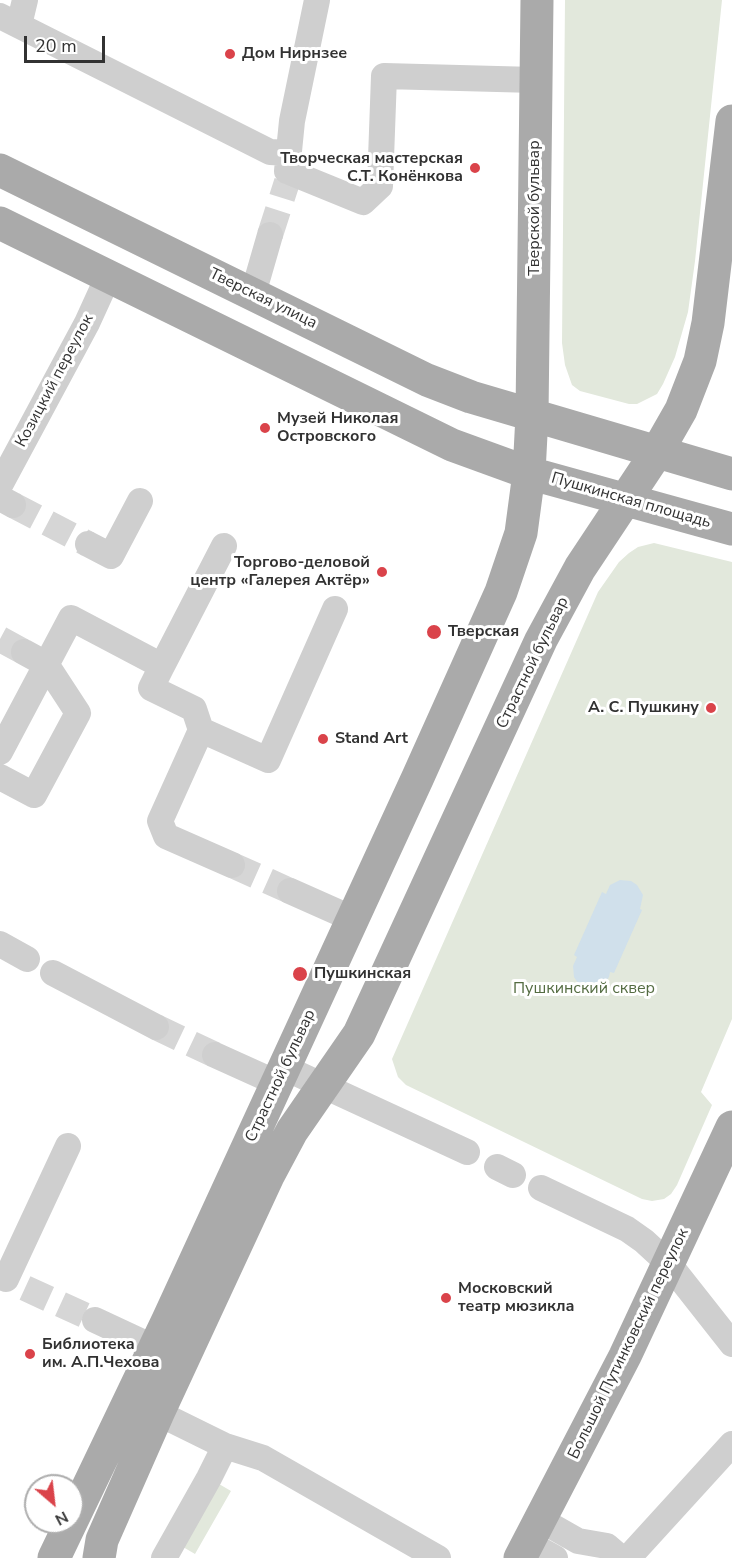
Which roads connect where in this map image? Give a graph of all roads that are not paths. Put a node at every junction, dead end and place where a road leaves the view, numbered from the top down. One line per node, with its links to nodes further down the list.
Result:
1 (25, 0): 4 (street)
2 (317, 0): 7 (street)
3 (537, 0): 5 (main road, Тверской бульвар)
4 (9, 20): 7 (street)
5 (536, 80): 7 (street); 13 (main road, Тверской бульвар)
6 (732, 121): 14 (main road)
7 (287, 169)
8 (0, 170): 12 (main road, Тверская улица)
9 (0, 223): 11 (main road)
10 (270, 235): 12 (street)
11 (108, 277): 15 (main road); 17 (street, Козицкий переулок)
12 (253, 294): 13 (main road, Тверская улица)
13 (532, 415): 14 (main road); 15 (main road, Страстной бульвар)
14 (657, 452): 16 (main road); 18 (main road)
15 (529, 473): 18 (main road, Пушкинская площадь); 31 (main road, Страстной бульвар)
16 (732, 474)
17 (4, 496)
18 (625, 500): 20 (main road, Пушкинская площадь); 38 (main road, Страстной бульвар)
19 (140, 501): 21 (street)
20 (732, 529)
21 (88, 544)
22 (225, 546): 25 (street)
23 (335, 609): 26 (street)
24 (35, 658): 25 (street); 27 (street); 28 (street)
25 (162, 666): 26 (street)
26 (201, 730): 29 (street)
27 (0, 752)
28 (0, 777)
29 (232, 865)
30 (290, 891): 31 (street)
31 (353, 919): 37 (main road, Страстной бульвар)
32 (0, 944): 33 (street)
33 (27, 958)
34 (53, 973): 35 (street)
35 (156, 1027)
36 (215, 1055): 37 (street)
37 (281, 1076): 38 (street); 47 (main road, Страстной бульвар)
38 (324, 1086): 41 (street); 48 (main road, Страстной бульвар)
39 (732, 1127): 43 (main road, Большой Путинковский переулок)
40 (68, 1146): 44 (street)
41 (467, 1152)
42 (542, 1188): 43 (street)
43 (669, 1264): 46 (street); 51 (main road, Большой Путинковский переулок)
44 (10, 1279)
45 (94, 1320): 47 (street)
46 (732, 1344)
47 (155, 1348): 53 (main road, Страстной бульвар)
48 (158, 1413): 50 (street); 52 (main road, Страстной бульвар)
49 (732, 1444): 57 (street)
50 (225, 1446): 54 (street); 55 (street)
51 (536, 1545): 56 (street)
52 (97, 1552)
53 (54, 1558)
54 (164, 1558)
55 (438, 1558)
56 (621, 1558)
57 (628, 1558)

